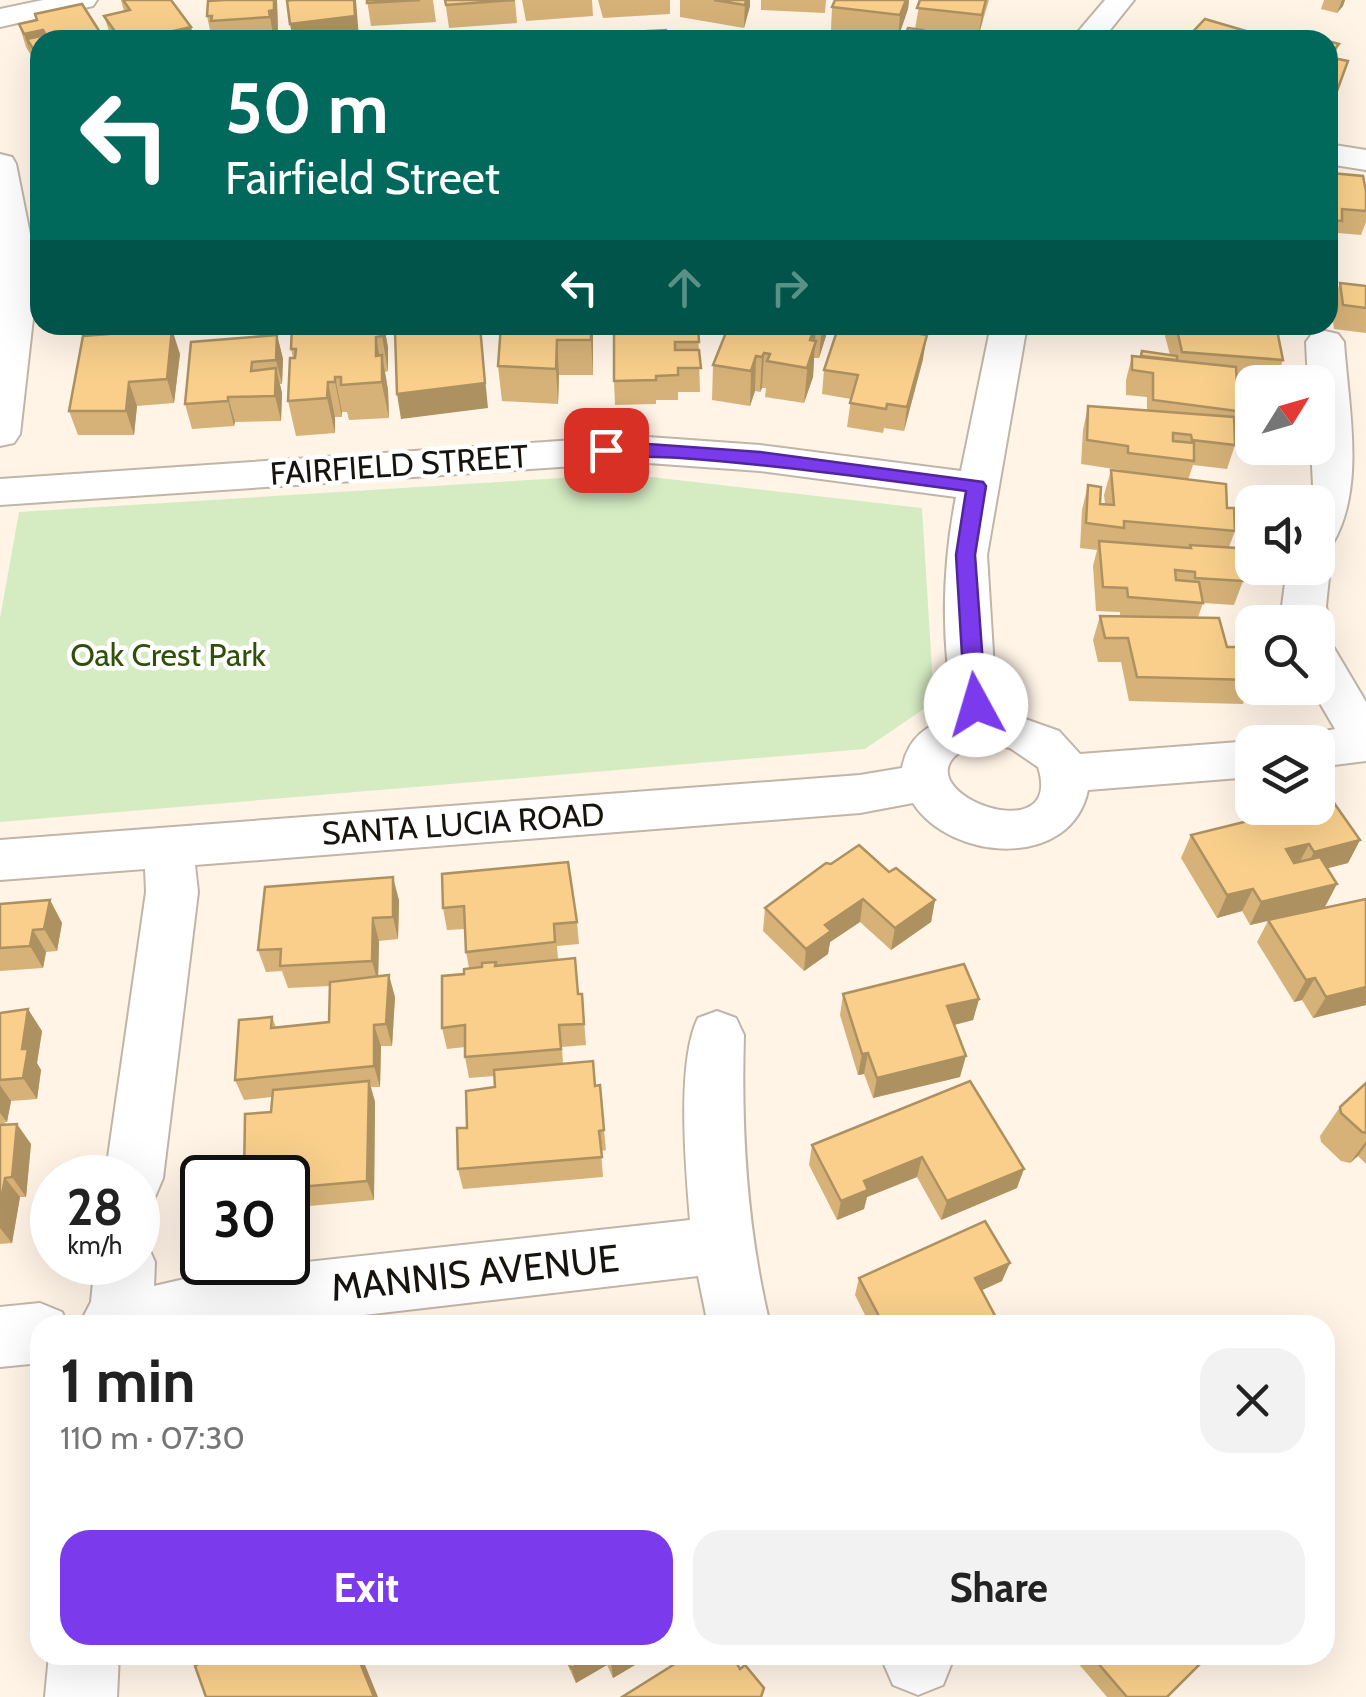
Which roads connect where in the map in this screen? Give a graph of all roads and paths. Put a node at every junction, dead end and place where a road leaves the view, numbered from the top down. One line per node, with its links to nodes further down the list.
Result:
1 (83, 0): 3 (street)
2 (1120, 0): 4 (street)
3 (0, 18)
4 (1094, 30)
5 (1338, 156): 6 (street)
6 (1366, 160)
7 (0, 164): 8 (street)
8 (26, 205): 11 (street)
9 (1007, 335): 13 (street)
10 (1325, 342): 12 (street)
11 (0, 434)
12 (1333, 485)
13 (976, 486): 14 (street, FAIRFIELD STREET); 16 (street)
14 (0, 492)
15 (1335, 689): 17 (street)
16 (980, 725): 20 (street); 21 (street)
17 (1366, 743): 18 (street)
18 (1335, 748)
19 (1235, 759): 20 (street)
20 (1064, 774): 21 (street)
21 (924, 782): 22 (street, SANTA LUCIA ROAD)
22 (168, 847): 23 (street, SANTA LUCIA ROAD); 25 (street)
23 (0, 860)
24 (717, 1035): 26 (street)
25 (137, 1155)
26 (723, 1244): 29 (street, MANNIS AVENUE); 30 (street)
27 (123, 1285): 28 (street)
28 (121, 1315)
29 (159, 1315)
30 (737, 1315)
31 (30, 1334): 32 (street)
32 (0, 1338)
33 (83, 1665): 34 (street)
34 (80, 1697)

